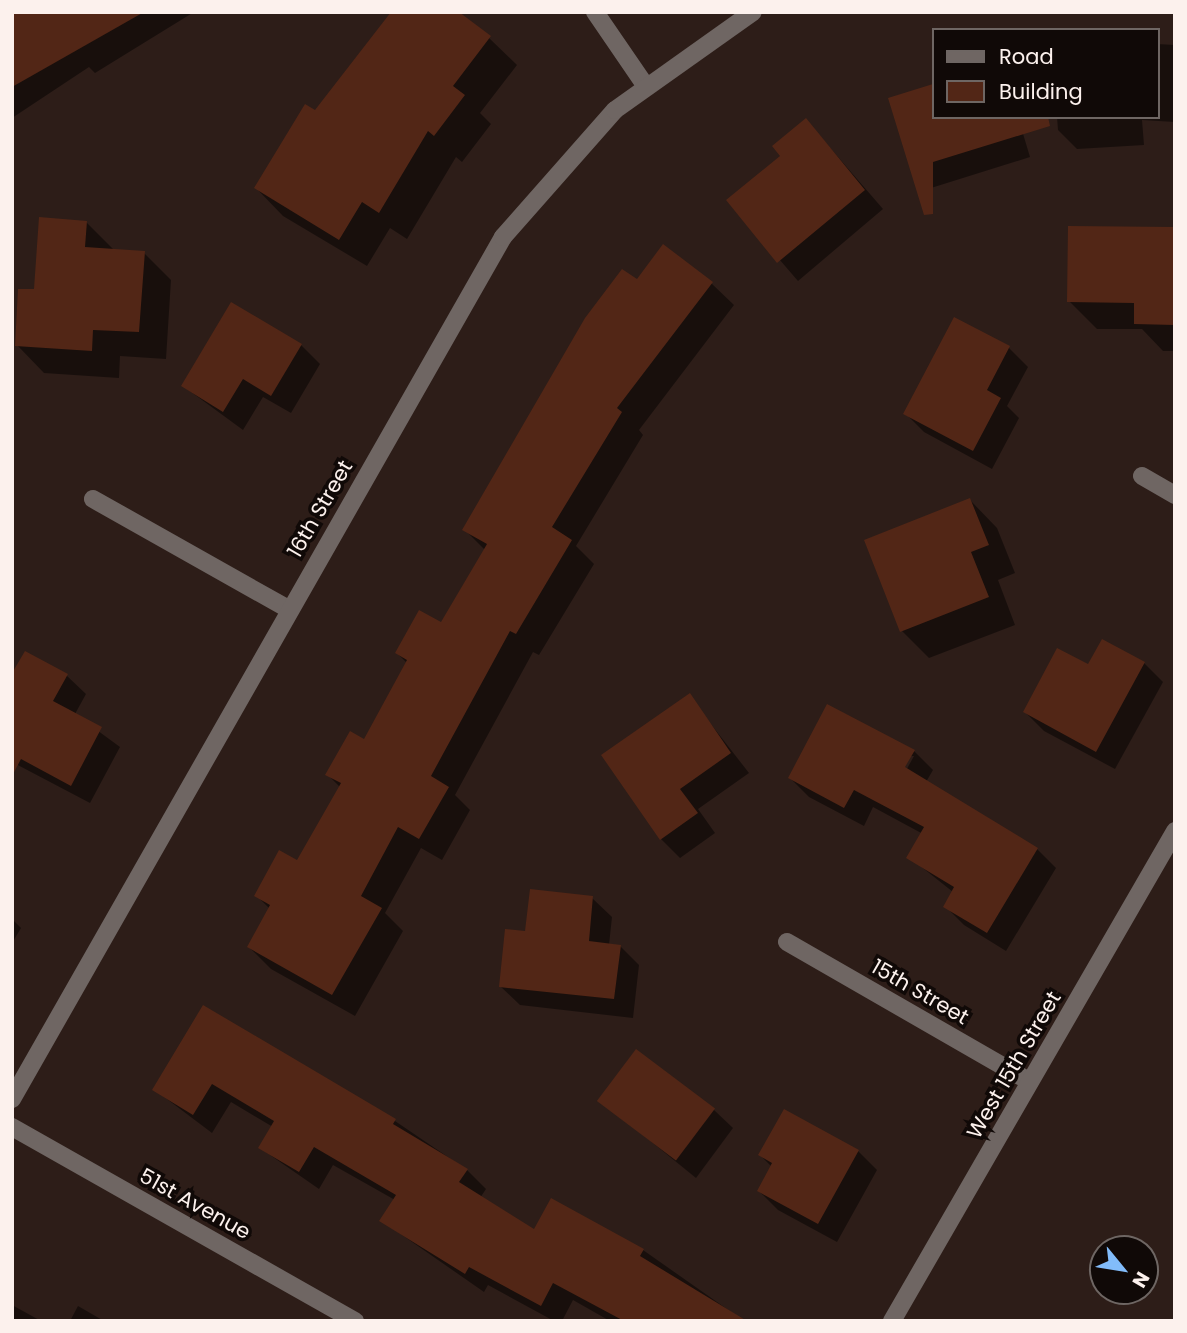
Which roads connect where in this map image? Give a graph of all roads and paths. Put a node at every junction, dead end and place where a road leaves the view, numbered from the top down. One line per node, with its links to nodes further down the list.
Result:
1 (594, 12): 3 (street)
2 (753, 12): 3 (street, 16th Street)
3 (645, 85): 7 (street, 16th Street)
4 (1142, 476): 5 (street)
5 (1175, 495)
6 (93, 499): 7 (street)
7 (289, 609): 11 (street, 16th Street)
8 (1175, 831): 10 (street, West 15th Street)
9 (787, 942): 10 (street, 15th Street)
10 (1030, 1082): 14 (street, West 15th Street)
11 (12, 1099)
12 (12, 1127): 13 (street, 51st Avenue)
13 (355, 1321)
14 (892, 1321)

